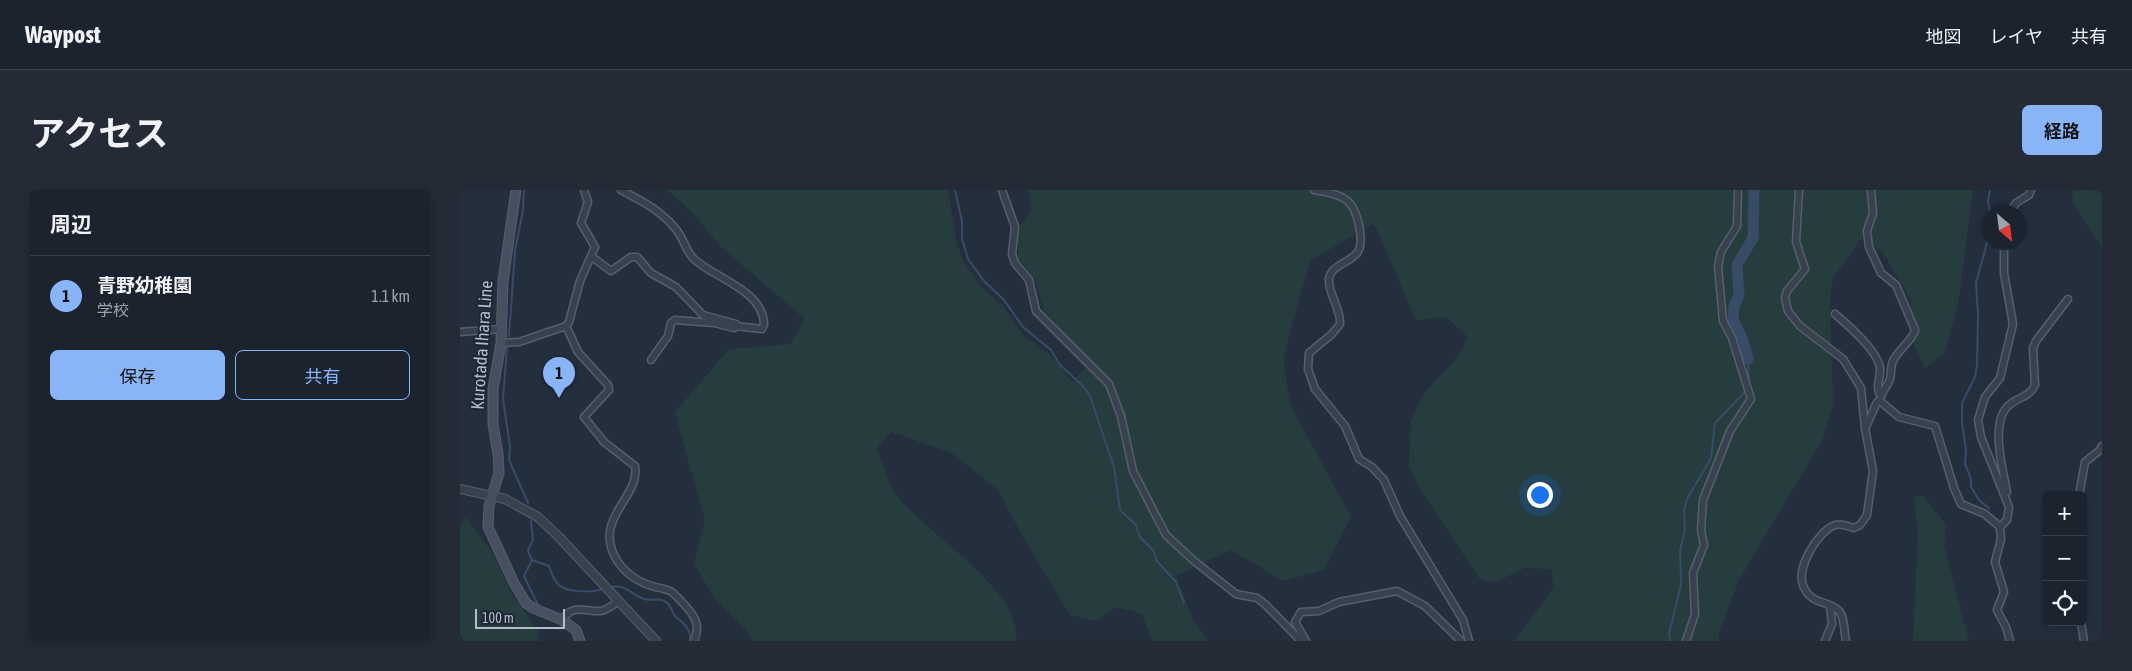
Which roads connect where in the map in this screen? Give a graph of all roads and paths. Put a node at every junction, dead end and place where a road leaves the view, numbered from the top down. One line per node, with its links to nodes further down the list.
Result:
1 (516, 190): 17 (main road, Kurotada Ihara Line)
2 (584, 190): 12 (street)
3 (621, 190): 16 (street)
4 (1002, 190): 36 (street)
5 (1314, 190): 39 (street)
6 (1738, 190): 40 (street)
7 (1798, 190): 22 (street)
8 (1871, 190): 21 (street)
9 (2031, 190): 10 (street)
10 (2015, 205)
11 (2004, 250): 27 (street)
12 (592, 257): 15 (street); 16 (street)
13 (2068, 299): 27 (street)
14 (1836, 314): 21 (street)
15 (566, 326): 19 (street); 35 (street)
16 (735, 326): 20 (street)
17 (502, 329): 18 (street); 19 (main road, Kurotada Ihara Line)
18 (460, 332)
19 (501, 343): 26 (main road, Kurotada Ihara Line)
20 (652, 360)
21 (1880, 398): 22 (street); 28 (street)
22 (1865, 428): 30 (street)
23 (2102, 446): 25 (street)
24 (460, 489): 26 (street)
25 (2081, 491)
26 (493, 495): 29 (street); 31 (main road, Kurotada Ihara Line)
27 (2007, 501): 28 (street)
28 (2000, 527): 43 (street)
29 (619, 601): 31 (street); 34 (street)
30 (1830, 606): 41 (street); 42 (street)
31 (562, 620): 33 (main road, Kurotada Ihara Line)
32 (2082, 626): 44 (street)
33 (580, 641)
34 (656, 641)
35 (694, 641)
36 (1300, 641)
37 (1306, 641): 38 (street)
38 (1461, 641)
39 (1469, 641)
40 (1686, 641)
41 (1825, 641)
42 (1846, 641)
43 (2010, 641)
44 (2084, 641)

